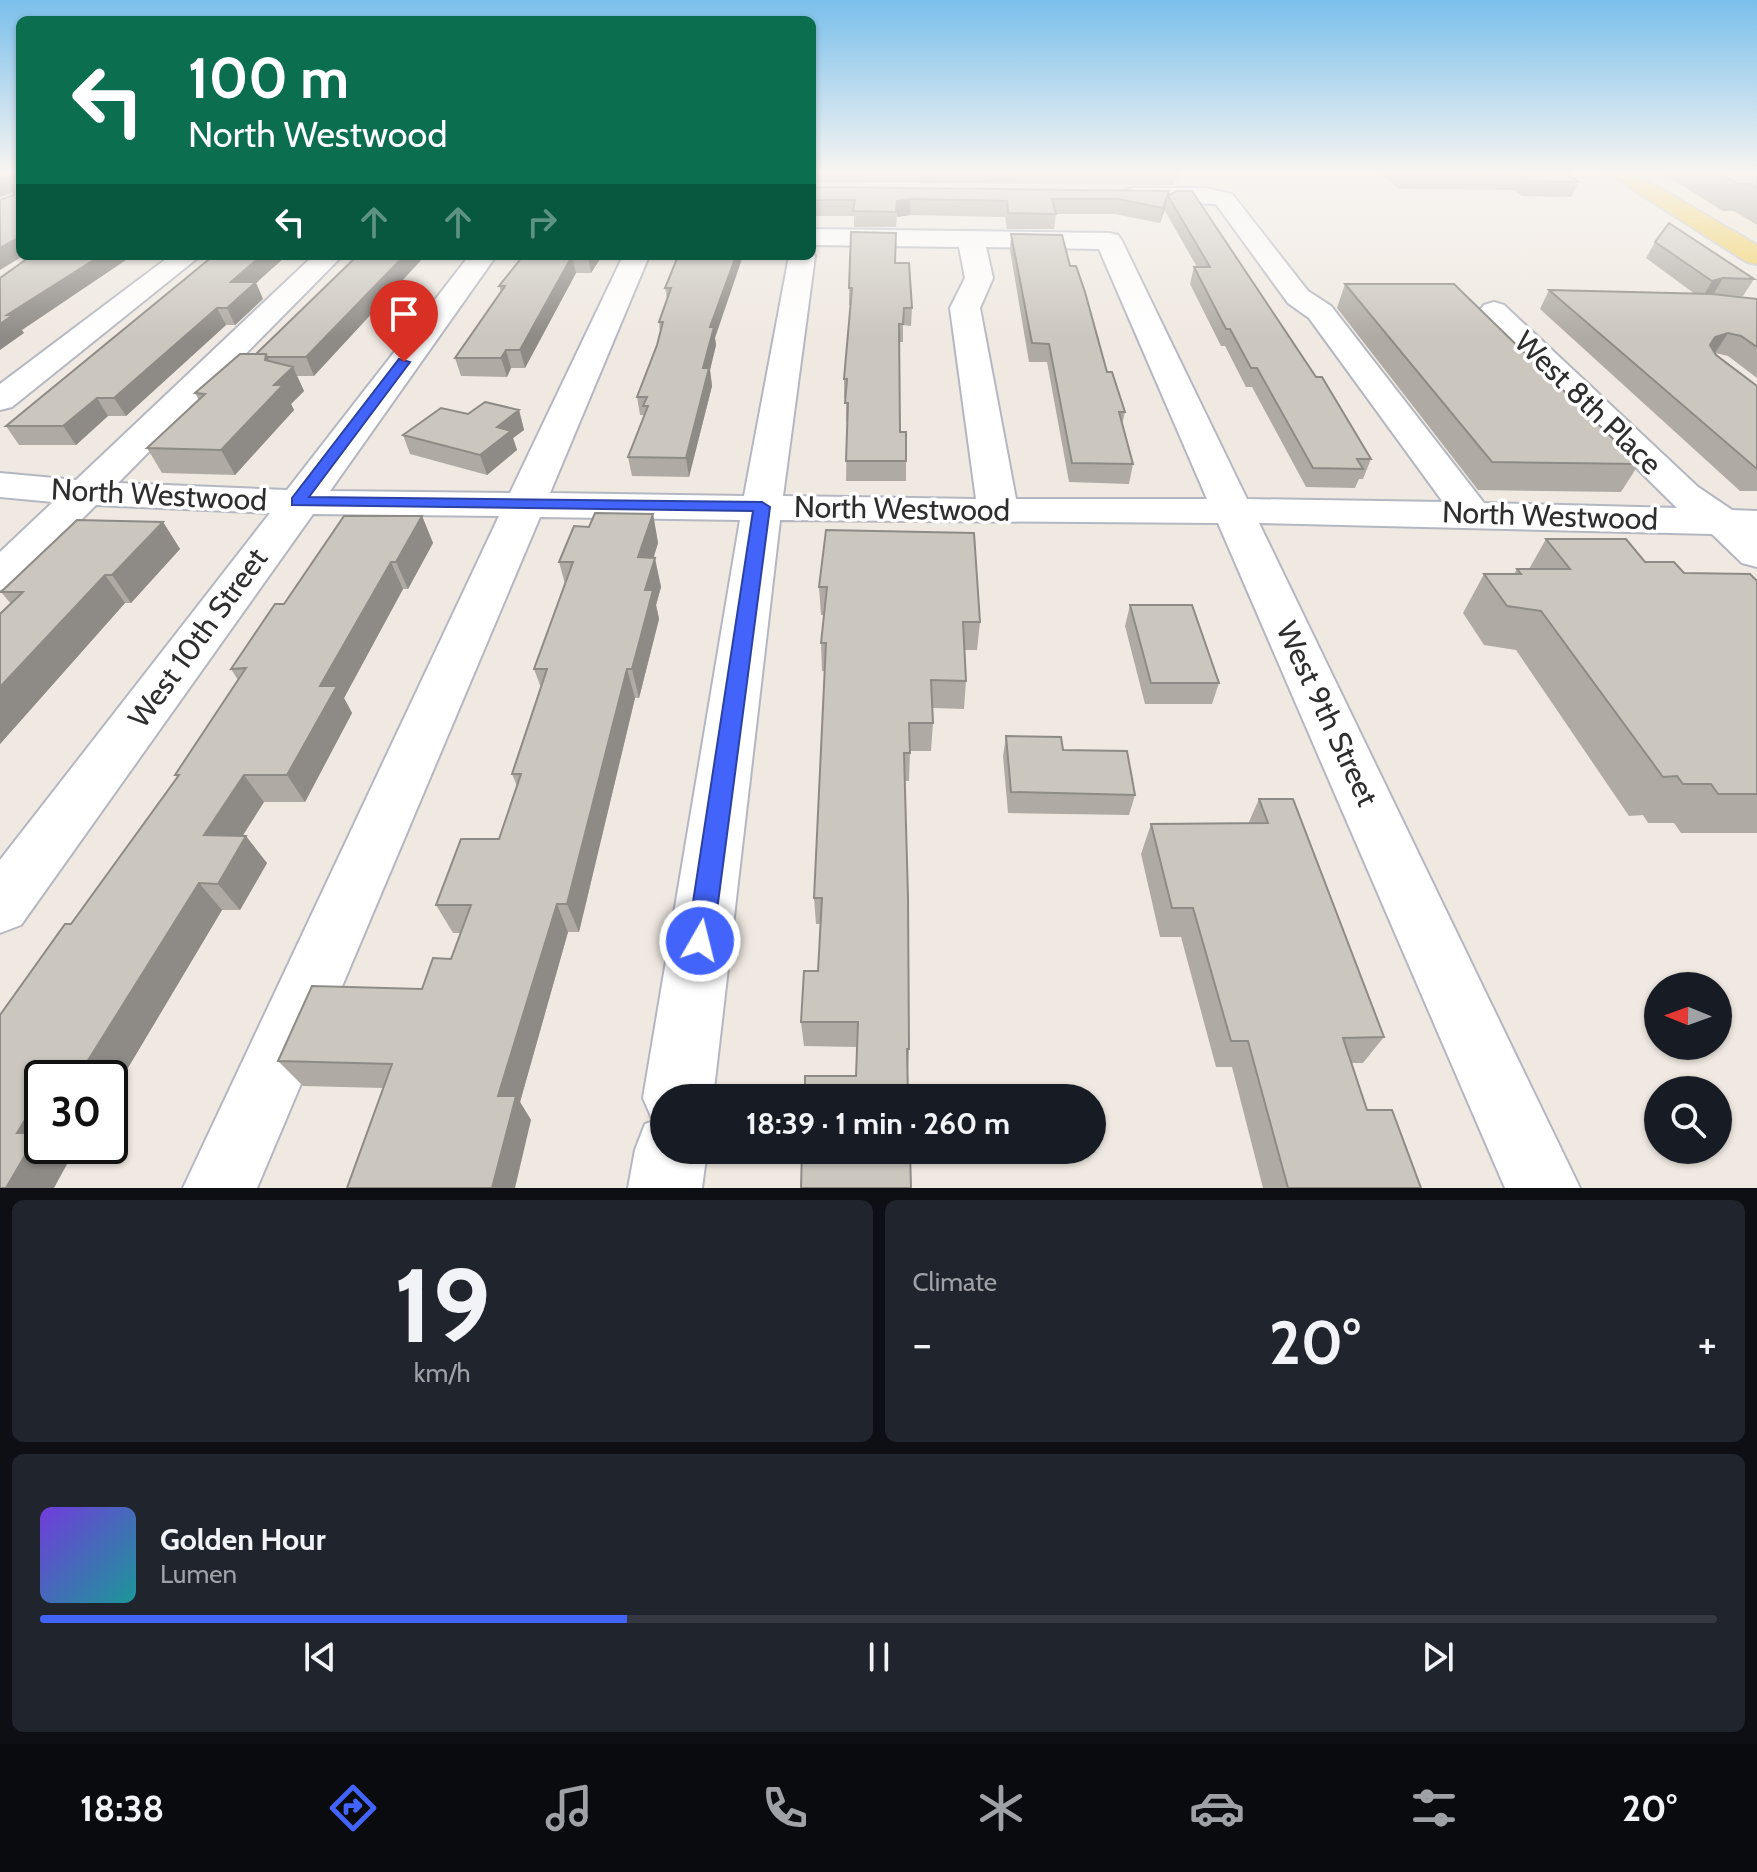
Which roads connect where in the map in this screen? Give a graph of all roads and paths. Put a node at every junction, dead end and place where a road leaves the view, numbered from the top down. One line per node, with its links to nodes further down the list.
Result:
1 (1054, 226): 6 (street)
2 (1114, 226): 20 (street, West 9th Street)
3 (1245, 226): 22 (street)
4 (1708, 226): 7 (main road)
5 (816, 237): 6 (street)
6 (971, 239): 21 (street)
7 (1757, 256)
8 (182, 260): 14 (street)
9 (325, 260): 16 (street)
10 (480, 260): 17 (street, West 10th Street)
11 (634, 260): 18 (street)
12 (801, 260): 19 (street)
13 (1494, 311): 23 (street, West 8th Place)
14 (0, 400)
15 (0, 485): 16 (street, North Westwood)
16 (86, 493): 17 (street, North Westwood); 25 (street)
17 (298, 502): 18 (street, North Westwood); 26 (street, West 10th Street)
18 (525, 504): 19 (street, North Westwood); 29 (street)
19 (762, 507): 21 (street, North Westwood); 27 (street)
20 (1231, 509): 21 (street, North Westwood); 22 (street, North Westwood); 31 (street, West 9th Street)
21 (998, 511)
22 (1471, 513): 23 (street, North Westwood)
23 (1740, 523): 24 (street, West 8th Place)
24 (1757, 554)
25 (0, 576)
26 (0, 906)
27 (680, 1084)
28 (669, 1164): 30 (street)
29 (220, 1188)
30 (665, 1188)
31 (1543, 1188)

